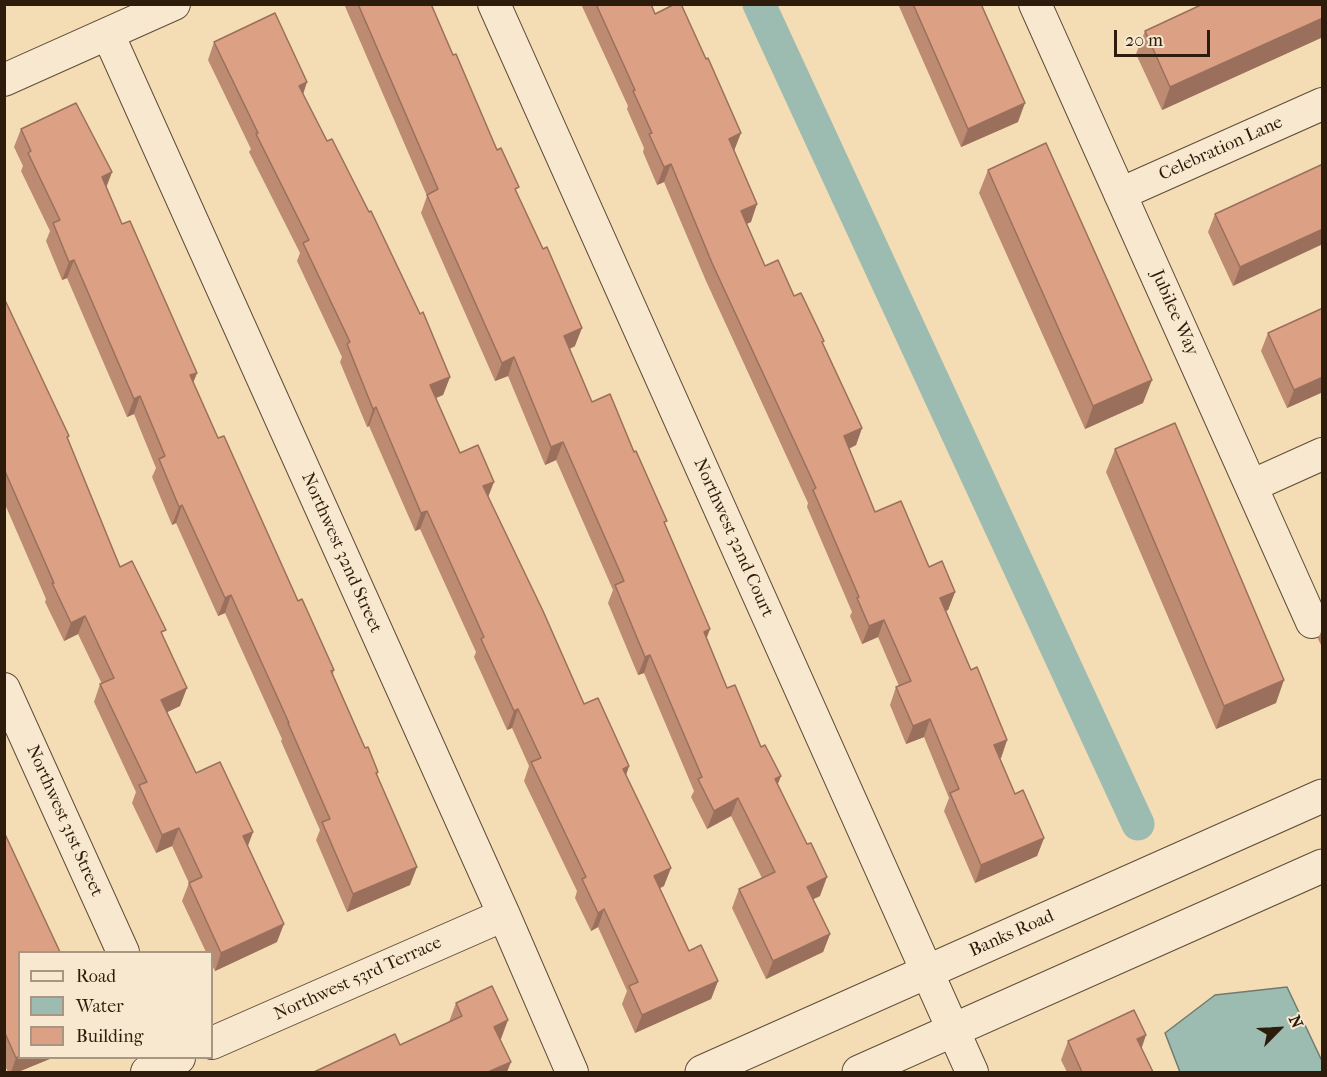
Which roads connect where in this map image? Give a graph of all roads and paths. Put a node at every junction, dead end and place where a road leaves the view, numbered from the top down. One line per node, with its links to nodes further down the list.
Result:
1 (174, 4): 4 (street)
2 (494, 4): 16 (street, Northwest 32nd Court)
3 (1035, 4): 7 (street, Jubilee Way)
4 (108, 34): 5 (street); 14 (street, Northwest 32nd Street)
5 (4, 80)
6 (1323, 104): 7 (street, Celebration Lane)
7 (1120, 194): 9 (street, Jubilee Way)
8 (1323, 454): 9 (street)
9 (1251, 486): 10 (street, Jubilee Way)
10 (1312, 622)
11 (4, 689): 15 (street, Northwest 31st Street)
12 (1323, 796): 16 (street, Banks Road)
13 (1323, 866): 17 (street)
14 (504, 915): 18 (street, Northwest 53rd Terrace); 19 (street, Northwest 32nd Street)
15 (123, 951)
16 (927, 971): 17 (street, Northwest 32nd Court); 20 (street, Banks Road)
17 (954, 1030): 21 (street); 22 (street, Northwest 32nd Court)
18 (213, 1043)
19 (572, 1072)
20 (702, 1072)
21 (860, 1072)
22 (972, 1072)

